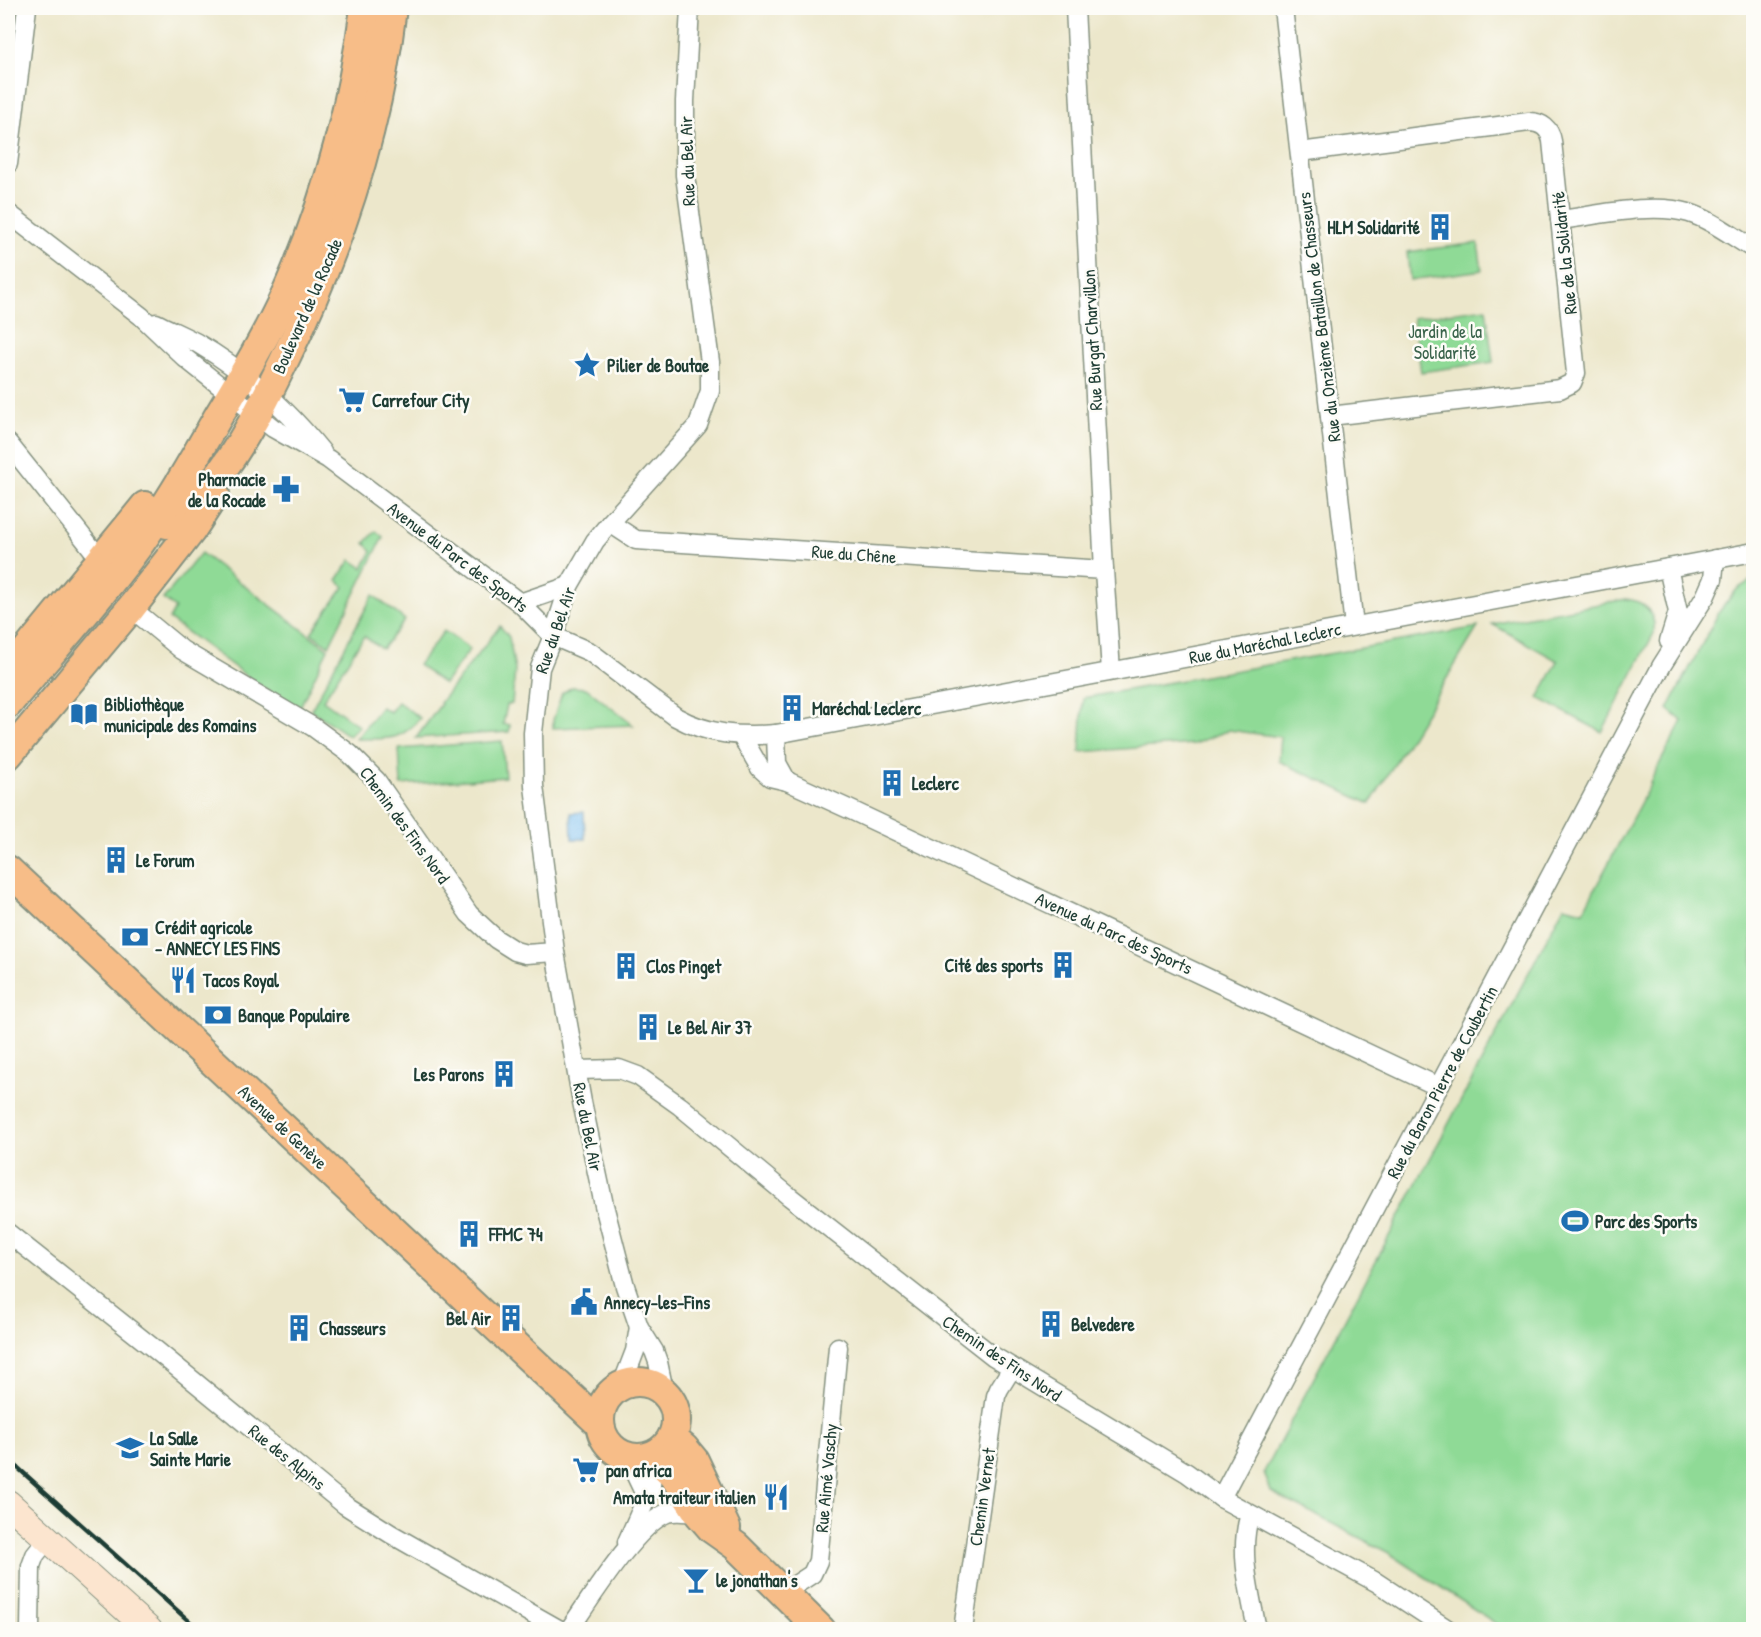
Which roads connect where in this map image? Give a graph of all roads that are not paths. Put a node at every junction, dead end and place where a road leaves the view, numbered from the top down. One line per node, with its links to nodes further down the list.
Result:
1 (27, 8): 8 (street)
2 (365, 8): 12 (main road, Boulevard de la Rocade)
3 (392, 8): 13 (main road, Boulevard de la Rocade)
4 (690, 8): 17 (street, Rue du Bel Air)
5 (1076, 8): 23 (street, Rue Burgat Charvillon)
6 (1283, 8): 7 (street, Rue du Onzième Bataillon de Chasseurs)
7 (1300, 152): 10 (street, Rue de la Solidarité); 14 (street, Rue du Onzième Bataillon de Chasseurs)
8 (8, 164)
9 (8, 213): 12 (street, Avenue du Parc des Sports)
10 (1560, 220): 11 (street); 14 (street, Rue de la Solidarité)
11 (1754, 249)
12 (232, 395): 13 (street, Avenue du Parc des Sports); 19 (main road, Boulevard de la Rocade); 21 (main road)
13 (262, 405): 16 (main road, Boulevard de la Rocade); 25 (street, Avenue du Parc des Sports)
14 (1330, 416): 27 (street, Rue du Onzième Bataillon de Chasseurs)
15 (8, 443): 21 (street)
16 (213, 483): 19 (main road, Boulevard de la Rocade); 26 (main road)
17 (610, 523): 23 (street, Rue du Chêne); 24 (street, Rue du Bel Air)
18 (1754, 552): 20 (street, Rue du Maréchal Leclerc)
19 (130, 558): 32 (main road, Boulevard de la Rocade)
20 (1715, 559): 22 (street, Rue du Maréchal Leclerc); 29 (street, Rue du Baron Pierre de Coubertin)
21 (101, 560): 31 (main road)
22 (1668, 568): 27 (street, Rue du Maréchal Leclerc); 29 (street, Rue du Baron Pierre de Coubertin)
23 (1104, 570): 30 (street, Rue Burgat Charvillon)
24 (568, 586): 25 (street); 28 (street, Rue du Bel Air)
25 (520, 603): 28 (street, Avenue du Parc des Sports)
26 (131, 608): 35 (main road); 38 (street, Chemin des Fins Nord)
27 (1354, 626): 30 (street, Rue du Maréchal Leclerc)
28 (553, 636): 34 (street, Avenue du Parc des Sports); 38 (street, Rue du Bel Air)
29 (1662, 666): 40 (street, Rue du Baron Pierre de Coubertin)
30 (1111, 671): 33 (street, Rue du Maréchal Leclerc)
31 (8, 673)
32 (8, 704)
33 (776, 734): 34 (street, Avenue du Parc des Sports); 36 (street)
34 (742, 736): 36 (street, Avenue du Parc des Sports)
35 (8, 755)
36 (787, 781): 40 (street, Avenue du Parc des Sports)
37 (8, 870): 45 (main road, Avenue de Genève)
38 (555, 952): 39 (street, Rue du Bel Air)
39 (577, 1070): 42 (street, Rue du Bel Air); 44 (street, Chemin des Fins Nord)
40 (1439, 1087): 50 (street, Rue du Baron Pierre de Coubertin)
41 (8, 1233): 60 (street, Rue des Alpins)
42 (639, 1327): 46 (street); 47 (street, Rue du Bel Air)
43 (838, 1347): 57 (street, Rue Aimé Vaschy)
44 (1012, 1368): 50 (street, Chemin des Fins Nord); 63 (street, Chemin Vernet)
45 (558, 1383): 46 (main road, Avenue de Genève); 48 (main road, Avenue de Genève)
46 (616, 1390): 47 (main road); 48 (main road)
47 (664, 1391): 49 (main road)
48 (600, 1424): 49 (main road)
49 (651, 1451): 52 (main road); 55 (main road); 56 (street)
50 (1221, 1498): 53 (street, Chemin des Fins Nord)
51 (8, 1503): 54 (main road)
52 (699, 1514): 55 (main road); 56 (street)
53 (1250, 1514): 64 (street); 65 (street, Chemin des Fins Nord)
54 (48, 1539): 58 (street); 59 (main road)
55 (736, 1546): 57 (main road)
56 (622, 1554): 61 (street)
57 (783, 1593): 62 (main road)
58 (30, 1629)
59 (149, 1629)
60 (560, 1629)
61 (569, 1629)
62 (821, 1629)
63 (963, 1629)
64 (1257, 1629)
65 (1449, 1629)

